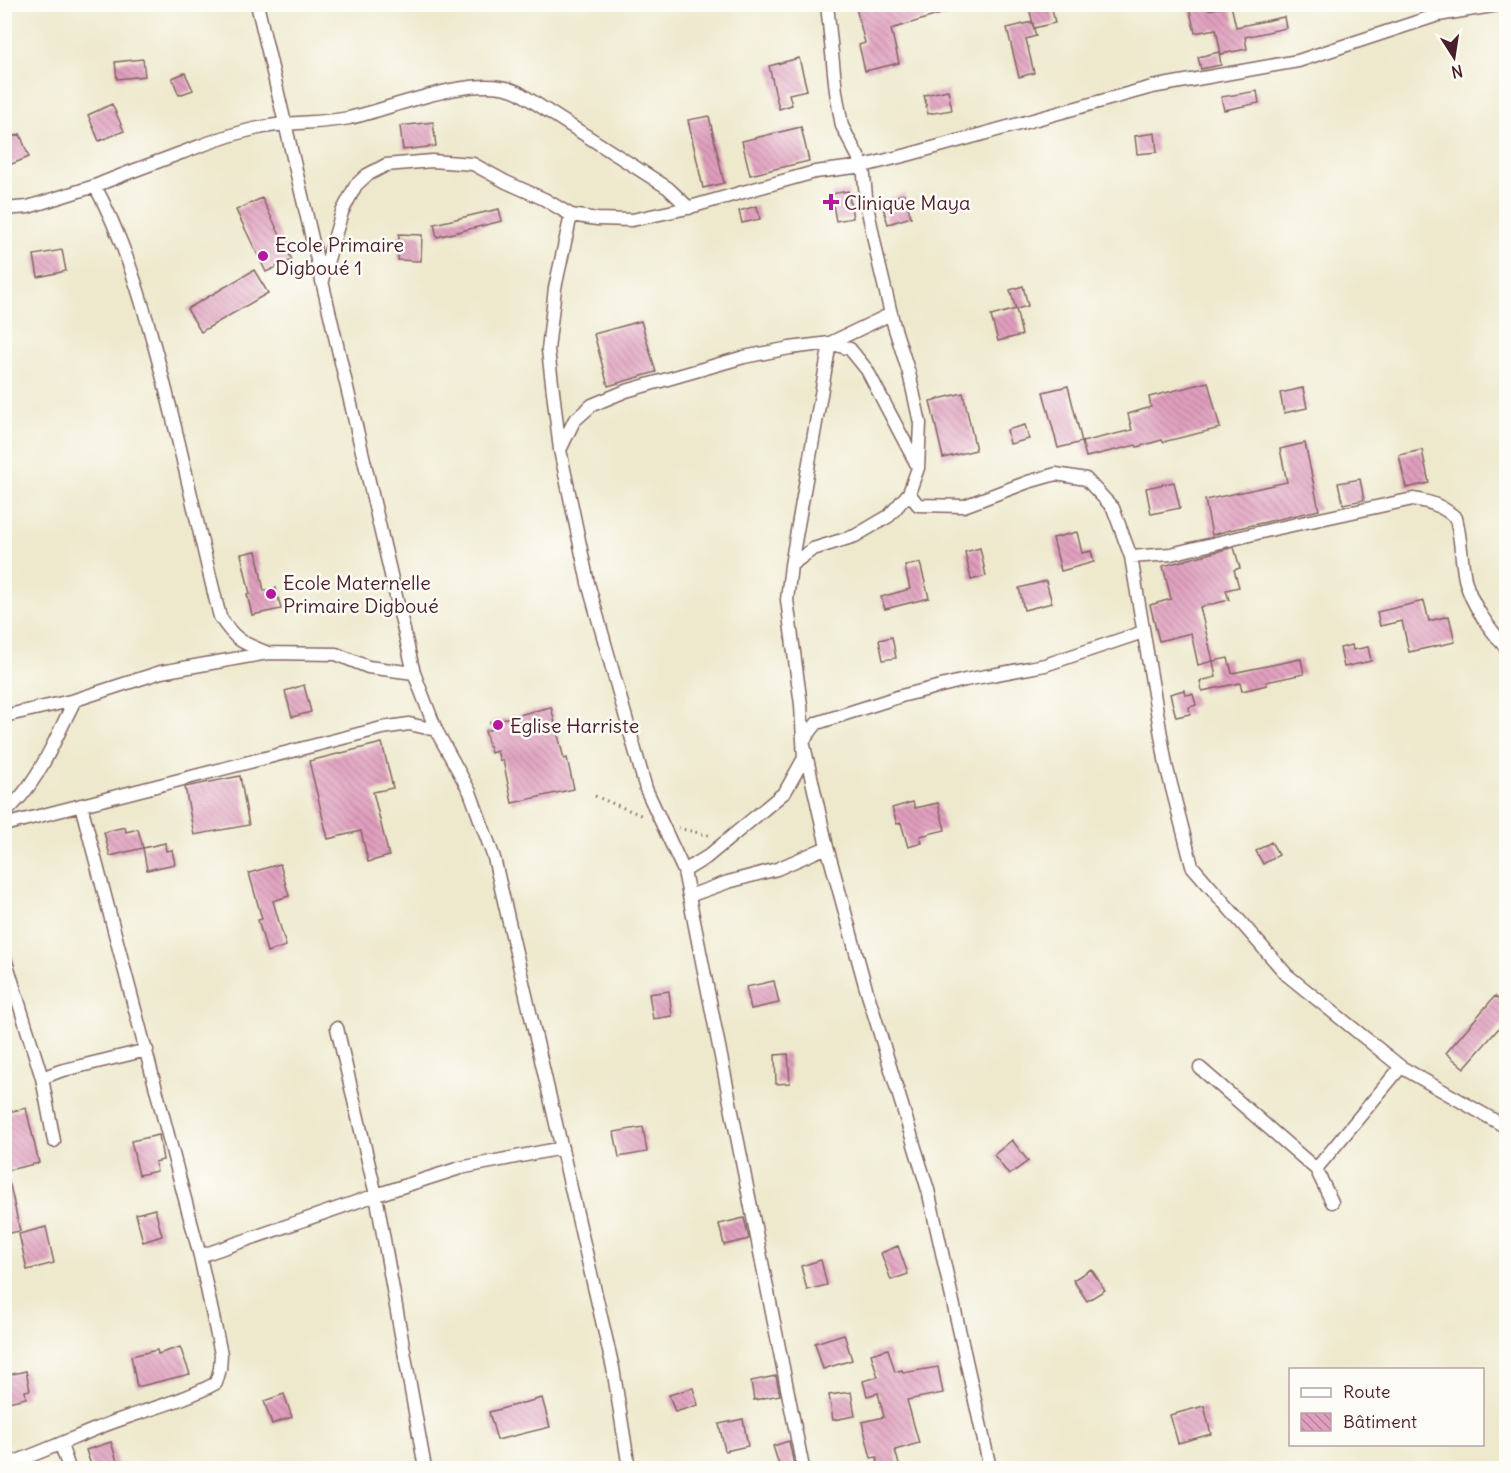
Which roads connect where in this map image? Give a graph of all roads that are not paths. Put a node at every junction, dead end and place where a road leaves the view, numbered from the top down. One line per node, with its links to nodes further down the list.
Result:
1 (257, 4): 4 (street)
2 (827, 4): 5 (street)
3 (1504, 4): 5 (street)
4 (285, 125): 6 (street); 8 (street); 10 (street)
5 (863, 166): 8 (street); 11 (street)
6 (95, 186): 7 (street); 20 (street)
7 (4, 208)
8 (689, 208): 9 (street)
9 (571, 215): 10 (street); 13 (street)
10 (321, 281): 21 (street)
11 (891, 314): 12 (street); 14 (street)
12 (830, 343): 13 (street); 14 (street); 17 (street)
13 (560, 450): 30 (street)
14 (918, 468): 15 (street)
15 (909, 493): 16 (street); 17 (street)
16 (1131, 557): 18 (street); 19 (street)
17 (791, 565): 25 (street)
18 (1143, 632): 25 (street); 35 (street)
19 (1506, 648)
20 (268, 653): 21 (street); 22 (street)
21 (414, 673): 24 (street)
22 (75, 700): 23 (street); 27 (street)
23 (4, 716)
24 (436, 730): 26 (street); 40 (street)
25 (803, 741): 29 (street); 30 (street)
26 (81, 805): 28 (street); 34 (street)
27 (4, 813)
28 (4, 825)
29 (827, 847): 31 (street); 51 (street)
30 (684, 872): 31 (street)
31 (689, 896): 50 (street)
32 (4, 955): 37 (street)
33 (337, 1028): 42 (street)
34 (147, 1050): 37 (street); 44 (street)
35 (1401, 1066): 38 (street); 41 (street)
36 (1200, 1068): 41 (street)
37 (42, 1078): 39 (street)
38 (1506, 1127)
39 (54, 1141)
40 (562, 1148): 42 (street); 49 (street)
41 (1316, 1169): 43 (street)
42 (376, 1195): 44 (street); 48 (street)
43 (1332, 1202)
44 (200, 1256): 45 (street)
45 (61, 1445): 46 (street); 47 (street)
46 (4, 1466)
47 (69, 1468)
48 (425, 1468)
49 (629, 1468)
50 (803, 1468)
51 (990, 1468)

